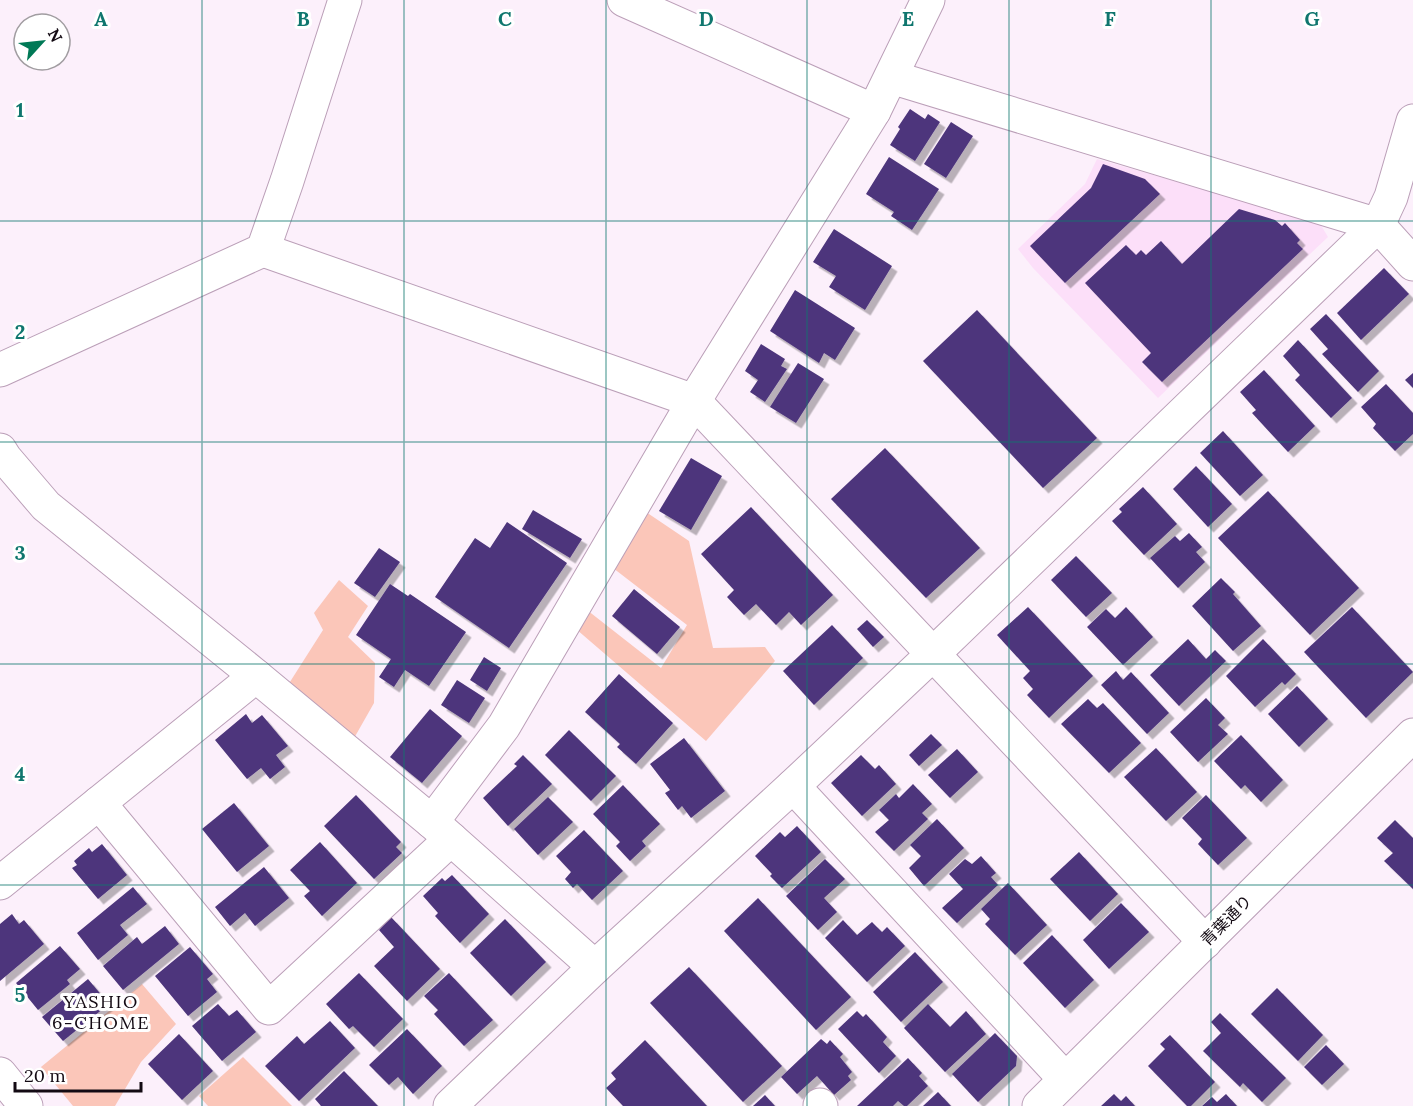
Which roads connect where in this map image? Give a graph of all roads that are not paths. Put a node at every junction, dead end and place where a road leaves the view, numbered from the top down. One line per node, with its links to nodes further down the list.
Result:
1 (345, 0): 8 (street)
2 (624, 0): 5 (street)
3 (928, 0): 4 (street)
4 (891, 77): 5 (street); 7 (street)
5 (874, 111): 11 (street)
6 (1413, 121): 7 (street)
7 (1378, 225): 9 (street); 13 (street)
8 (263, 250): 10 (street); 11 (street)
9 (1413, 264)
10 (0, 370)
11 (694, 401): 13 (street); 18 (street)
12 (0, 450): 14 (street)
13 (933, 654): 16 (street); 20 (street)
14 (256, 676): 17 (street); 18 (street)
15 (1413, 735): 20 (street, 青葉通り)
16 (793, 786): 21 (street); 23 (street)
17 (99, 803): 18 (street); 19 (street)
18 (441, 830): 21 (street)
19 (0, 883)
20 (1205, 942): 23 (street, 青葉通り)
21 (595, 967): 25 (street)
22 (0, 1074): 24 (street)
23 (1065, 1079): 26 (street, 青葉通り)
24 (26, 1106)
25 (450, 1106)
26 (1039, 1106)

